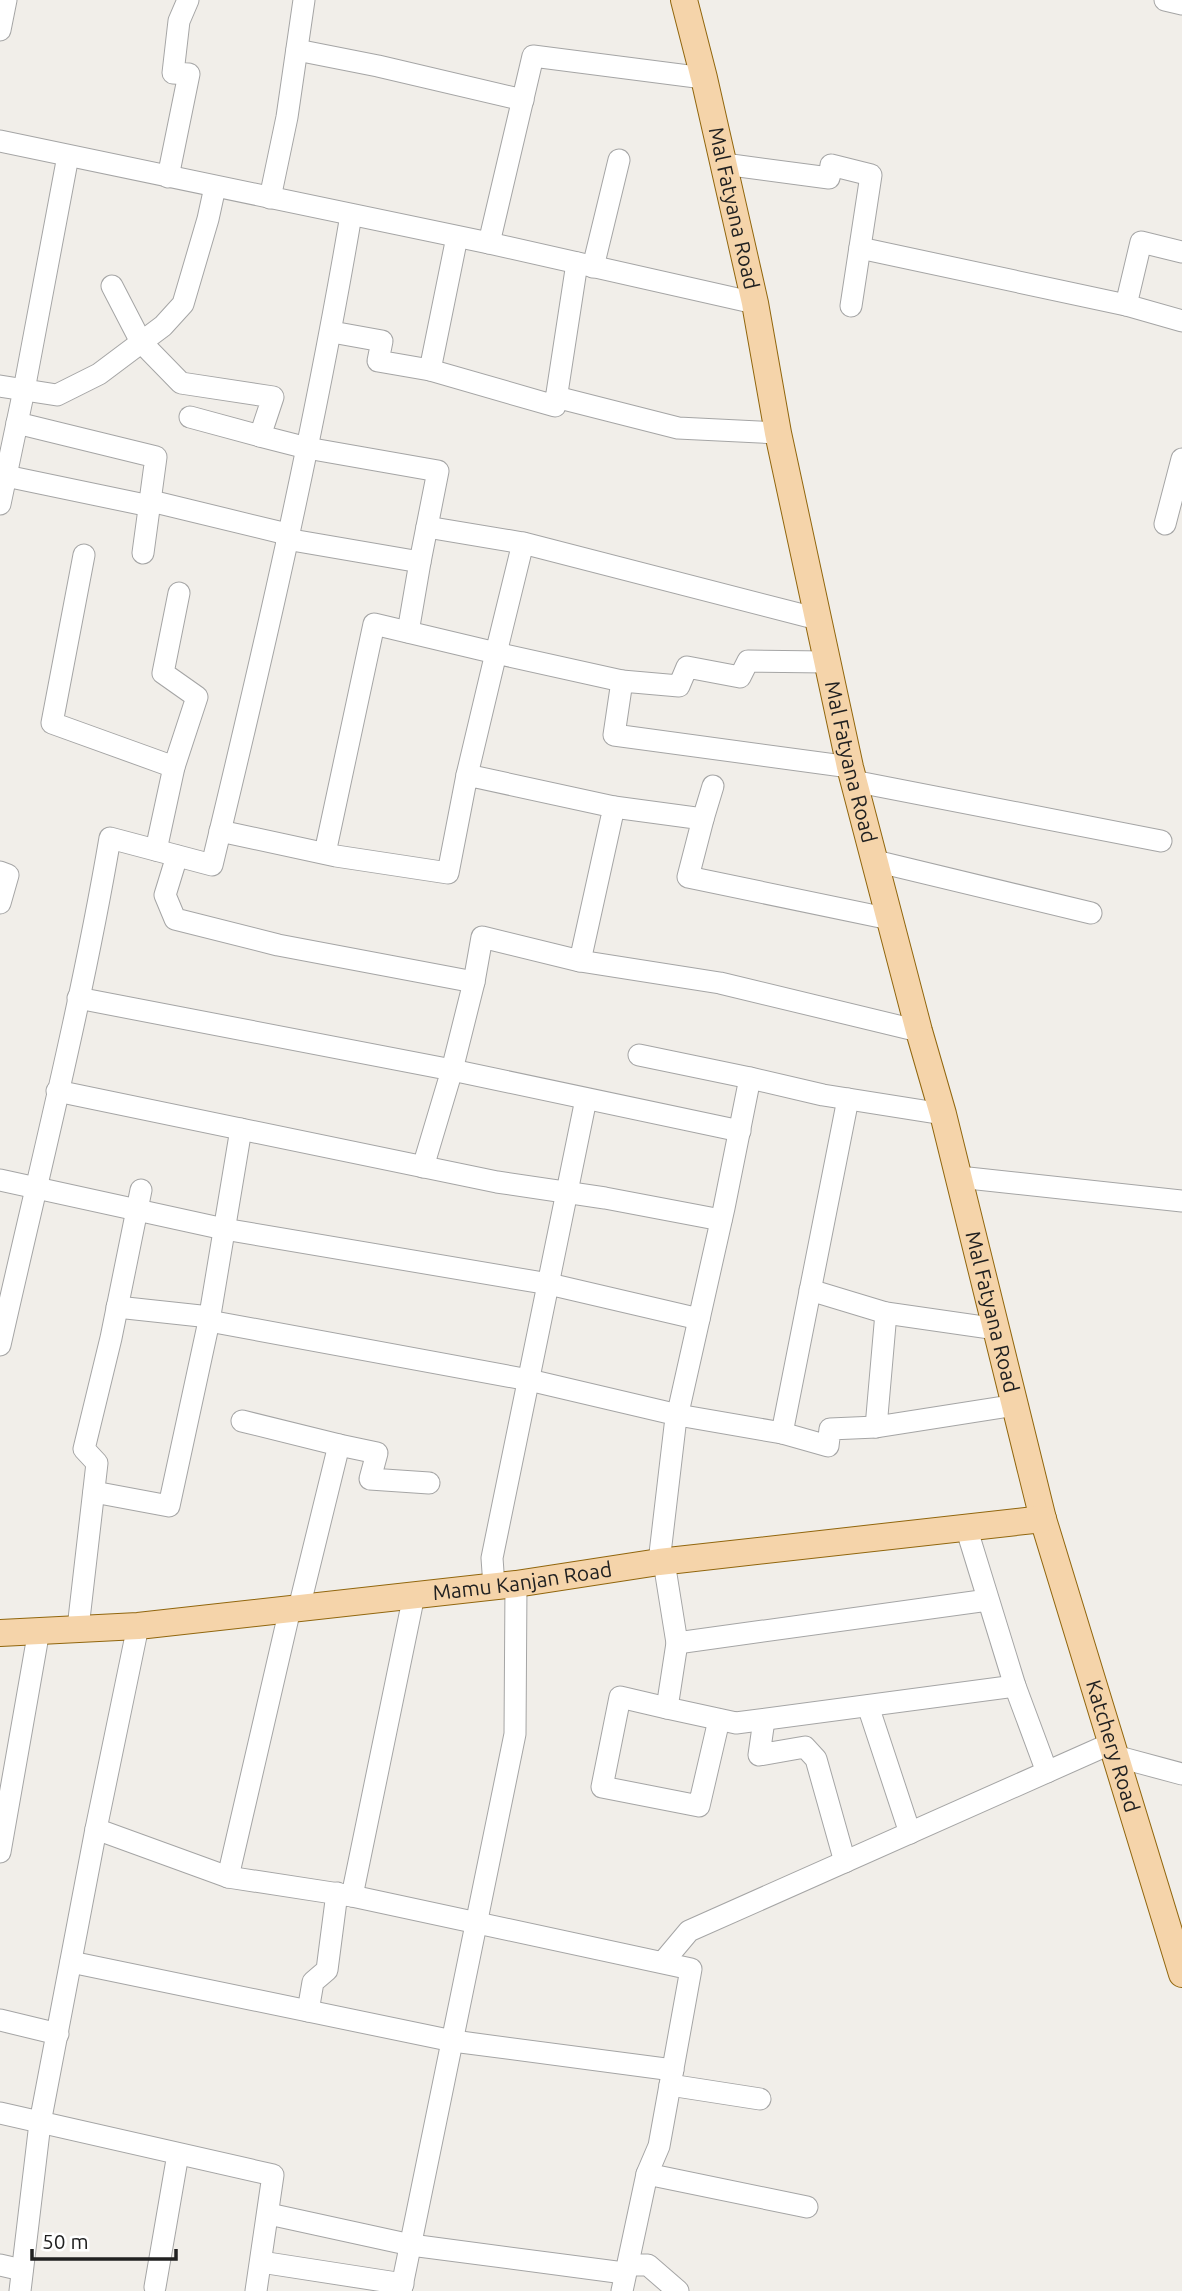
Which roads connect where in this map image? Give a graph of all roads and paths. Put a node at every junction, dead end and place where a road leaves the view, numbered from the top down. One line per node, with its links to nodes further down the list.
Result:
1 (6, 0): 7 (street)
2 (188, 0): 15 (street)
3 (303, 0): 8 (street)
4 (684, 0): 9 (main road, Mal Fatyana Road)
5 (1165, 0): 6 (street)
6 (1182, 4)
7 (0, 30)
8 (297, 50): 10 (street); 17 (street)
9 (704, 78): 10 (street); 14 (main road, Mal Fatyana Road)
10 (523, 100): 20 (street)
11 (0, 141): 12 (street)
12 (68, 156): 15 (street); 33 (street)
13 (619, 160): 23 (street)
14 (724, 164): 21 (street); 25 (main road, Mal Fatyana Road)
15 (168, 177): 16 (street)
16 (215, 187): 17 (street); 30 (street)
17 (270, 198): 18 (street)
18 (351, 215): 19 (street); 29 (street)
19 (457, 237): 20 (street); 31 (street)
20 (489, 243): 23 (street)
21 (860, 248): 26 (street); 27 (street)
22 (1182, 252): 26 (street)
23 (585, 265): 25 (street); 34 (street)
24 (112, 286): 30 (street)
25 (755, 303): 37 (main road, Mal Fatyana Road)
26 (1126, 305): 28 (street)
27 (851, 306)
28 (1182, 321)
29 (331, 332): 31 (street); 39 (street)
30 (141, 342): 33 (street); 38 (street)
31 (430, 370): 34 (street)
32 (0, 386): 33 (street)
33 (24, 390): 36 (street)
34 (556, 397): 37 (street)
35 (190, 417): 38 (street)
36 (17, 423): 41 (street); 43 (street)
37 (778, 433): 52 (main road, Mal Fatyana Road)
38 (260, 436): 39 (street)
39 (307, 448): 45 (street); 46 (street)
40 (1182, 459): 44 (street)
41 (6, 476): 42 (street); 43 (street)
42 (0, 504)
43 (150, 504): 46 (street); 48 (street)
44 (1165, 524)
45 (427, 527): 47 (street); 50 (street)
46 (287, 537): 50 (street); 63 (street)
47 (523, 543): 52 (street); 54 (street)
48 (143, 553)
49 (84, 555): 57 (street)
50 (420, 562): 53 (street)
51 (179, 593): 57 (street)
52 (818, 619): 55 (main road, Mal Fatyana Road)
53 (408, 632): 54 (street); 66 (street)
54 (496, 653): 56 (street); 59 (street)
55 (826, 662): 56 (street); 58 (main road, Mal Fatyana Road)
56 (622, 681): 58 (street)
57 (174, 767): 65 (street)
58 (852, 774): 64 (street); 68 (main road, Mal Fatyana Road)
59 (467, 775): 61 (street); 66 (street)
60 (713, 786): 62 (street)
61 (614, 807): 62 (street); 73 (street)
62 (703, 819): 72 (street)
63 (220, 831): 66 (street); 67 (street)
64 (1161, 841)
65 (156, 850): 67 (street); 75 (street)
66 (325, 853)
67 (177, 856): 74 (street)
68 (874, 861): 71 (street); 72 (main road, Mal Fatyana Road)
69 (0, 872): 70 (street)
70 (0, 903)
71 (1091, 913)
72 (890, 919): 76 (main road, Mal Fatyana Road)
73 (580, 961): 74 (street); 76 (street)
74 (474, 982): 78 (street)
75 (78, 998): 78 (street); 80 (street)
76 (919, 1031): 83 (main road, Mal Fatyana Road)
77 (639, 1055): 79 (street)
78 (452, 1070): 81 (street); 86 (street)
79 (750, 1078): 82 (street); 85 (street)
80 (57, 1091): 84 (street); 89 (street)
81 (586, 1099): 85 (street); 90 (street)
82 (848, 1099): 83 (street); 97 (street)
83 (943, 1114): 87 (main road, Mal Fatyana Road)
84 (241, 1129): 86 (street); 94 (street)
85 (740, 1130): 93 (street)
86 (423, 1167): 90 (street)
87 (959, 1177): 92 (street); 102 (main road, Mal Fatyana Road)
88 (0, 1180): 89 (street)
89 (35, 1189): 91 (street); 95 (street)
90 (568, 1193): 93 (street); 96 (street)
91 (139, 1200): 94 (street); 98 (street)
92 (1182, 1201)
93 (721, 1220): 101 (street)
94 (224, 1229): 96 (street); 100 (street)
95 (7, 1281): 103 (street)
96 (549, 1284): 101 (street); 104 (street)
97 (810, 1290): 99 (street); 109 (street)
98 (117, 1307): 100 (street); 112 (street)
99 (886, 1313): 102 (street); 108 (street)
100 (209, 1319): 104 (street); 112 (street)
101 (699, 1319): 106 (street)
102 (997, 1329): 105 (main road, Mal Fatyana Road)
103 (0, 1345)
104 (529, 1380): 106 (street); 116 (street)
105 (1016, 1405): 108 (street); 113 (main road, Mal Fatyana Road)
106 (678, 1415): 109 (street); 115 (street)
107 (242, 1421): 110 (street)
108 (876, 1427): 109 (street)
109 (782, 1433)
110 (339, 1445): 111 (street); 119 (street)
111 (429, 1483)
112 (94, 1492): 121 (street)
113 (1043, 1519): 114 (main road, Mamu Kanjan Road); 130 (main road, Katchery Road)
114 (966, 1527): 115 (main road, Mamu Kanjan Road); 118 (street)
115 (662, 1562): 116 (main road, Mamu Kanjan Road); 124 (street)
116 (505, 1585): 117 (main road, Mamu Kanjan Road); 139 (street)
117 (414, 1595): 119 (main road, Mamu Kanjan Road); 138 (street)
118 (988, 1600): 124 (street); 125 (street)
119 (295, 1608): 120 (main road, Mamu Kanjan Road); 137 (street)
120 (138, 1626): 121 (main road, Mamu Kanjan Road); 133 (street)
121 (78, 1628): 122 (main road, Mamu Kanjan Road)
122 (39, 1630): 123 (main road, Mamu Kanjan Road); 135 (street)
123 (0, 1633)
124 (677, 1643): 127 (street)
125 (1015, 1686): 126 (street); 131 (street)
126 (867, 1706): 129 (street); 134 (street)
127 (667, 1708): 128 (street); 128 (street)
128 (719, 1720): 129 (street)
129 (764, 1720): 136 (street)
130 (1114, 1749): 131 (street); 132 (street); 142 (main road, Katchery Road)
131 (1047, 1772): 134 (street)
132 (1182, 1773)
133 (96, 1829): 137 (street); 140 (street)
134 (910, 1833): 136 (street)
135 (0, 1852)
136 (845, 1861): 141 (street)
137 (228, 1877): 138 (street)
138 (345, 1894): 139 (street); 143 (street)
139 (477, 1923): 141 (street); 146 (street)
140 (71, 1962): 143 (street); 145 (street)
141 (663, 1962): 147 (street)
142 (1182, 1974)
143 (308, 2011): 146 (street)
144 (0, 2020): 145 (street)
145 (58, 2034): 150 (street)
146 (453, 2041): 147 (street); 155 (street)
147 (671, 2078): 148 (street); 152 (street)
148 (761, 2099)
149 (0, 2113): 150 (street)
150 (40, 2123): 151 (street); 159 (street)
151 (178, 2154): 154 (street); 160 (street)
152 (647, 2174): 153 (street); 158 (street)
153 (807, 2207)
154 (269, 2214): 155 (street); 156 (street)
155 (411, 2245): 158 (street); 161 (street)
156 (261, 2262): 161 (street); 162 (street)
157 (0, 2265): 159 (street)
158 (629, 2265): 163 (street); 164 (street)
159 (21, 2280)
160 (155, 2287)
161 (402, 2288)
162 (256, 2291)
163 (622, 2291)
164 (678, 2291)

